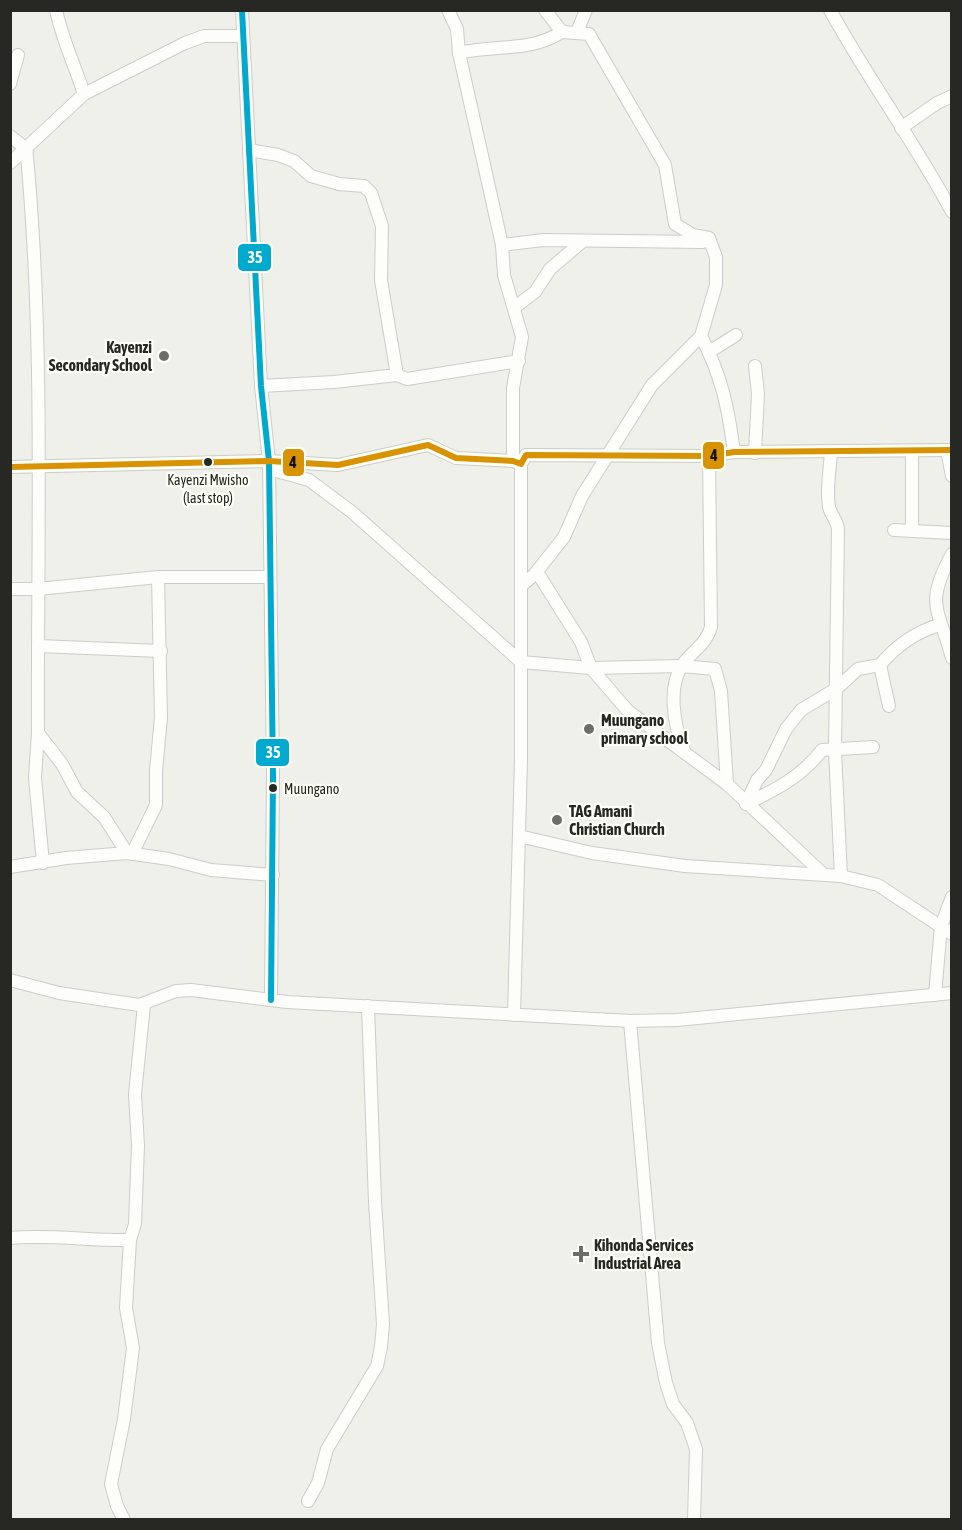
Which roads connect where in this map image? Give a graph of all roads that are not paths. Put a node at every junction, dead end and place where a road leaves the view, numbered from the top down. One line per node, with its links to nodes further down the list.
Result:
1 (56, 10): 13 (street)
2 (242, 10): 9 (street)
3 (448, 10): 10 (street)
4 (545, 10): 7 (street)
5 (586, 10): 8 (street)
6 (830, 10): 15 (street)
7 (562, 32): 8 (street); 10 (street)
8 (577, 32): 22 (street)
9 (242, 36): 13 (street); 18 (street)
10 (459, 53): 23 (street)
11 (18, 55): 12 (street)
12 (10, 84)
13 (84, 94): 17 (street)
14 (951, 96): 15 (street)
15 (901, 128): 20 (street)
16 (10, 136): 17 (street)
17 (26, 146): 19 (street); 42 (street)
18 (249, 150): 30 (street); 31 (street)
19 (10, 163)
20 (951, 212)
21 (583, 241): 22 (street); 23 (street); 24 (street)
22 (711, 243): 26 (street)
23 (502, 245): 24 (street)
24 (515, 307): 28 (street)
25 (736, 335): 27 (street)
26 (701, 336): 27 (street); 37 (street)
27 (709, 352): 34 (street)
28 (519, 361): 30 (street); 39 (street)
29 (755, 366): 36 (street)
30 (398, 375): 31 (street)
31 (261, 386): 40 (street)
32 (950, 450): 33 (street); 43 (street)
33 (912, 451): 35 (street); 45 (street)
34 (734, 452): 36 (street); 38 (street)
35 (831, 452): 36 (street); 62 (street)
36 (755, 453)
37 (610, 455): 38 (street); 39 (street); 48 (street)
38 (710, 456): 60 (street)
39 (517, 463): 40 (street); 51 (street)
40 (269, 465): 42 (street); 49 (street); 58 (street)
41 (10, 466): 42 (street)
42 (40, 468): 53 (street)
43 (951, 476)
44 (894, 530): 45 (street)
45 (912, 531): 46 (street)
46 (951, 533)
47 (951, 554): 54 (street)
48 (537, 572): 51 (street); 61 (street)
49 (270, 577): 50 (street); 74 (street)
50 (158, 578): 53 (street); 56 (street)
51 (522, 585): 58 (street)
52 (10, 589): 53 (street)
53 (38, 590): 55 (street)
54 (939, 625): 57 (street); 59 (street)
55 (38, 646): 56 (street); 64 (street)
56 (161, 651): 71 (street)
57 (951, 658)
58 (521, 662): 61 (street); 70 (street)
59 (880, 665): 62 (street); 63 (street)
60 (681, 666): 61 (street); 67 (street); 68 (street)
61 (591, 668): 67 (street)
62 (836, 689): 66 (street); 69 (street)
63 (889, 706)
64 (38, 733): 71 (street); 72 (street)
65 (873, 747): 66 (street)
66 (836, 748): 69 (street); 76 (street)
67 (684, 751): 68 (street)
68 (727, 784): 69 (street)
69 (746, 804): 75 (street)
70 (519, 836): 75 (street); 86 (street)
71 (129, 854): 72 (street); 74 (street)
72 (43, 863): 73 (street)
73 (10, 867)
74 (273, 874): 83 (street)
75 (824, 875): 76 (street)
76 (841, 876): 78 (street)
77 (951, 897): 78 (street)
78 (941, 926): 79 (street); 82 (street)
79 (951, 934)
80 (10, 980): 84 (street)
81 (951, 993): 82 (street)
82 (935, 995): 87 (street)
83 (270, 1000): 84 (street); 85 (street)
84 (144, 1005): 89 (street)
85 (368, 1006): 86 (street); 90 (street)
86 (514, 1015): 87 (street)
87 (630, 1021): 92 (street)
88 (10, 1239): 89 (street)
89 (130, 1240): 91 (street)
90 (309, 1501)
91 (124, 1520)
92 (694, 1520)

